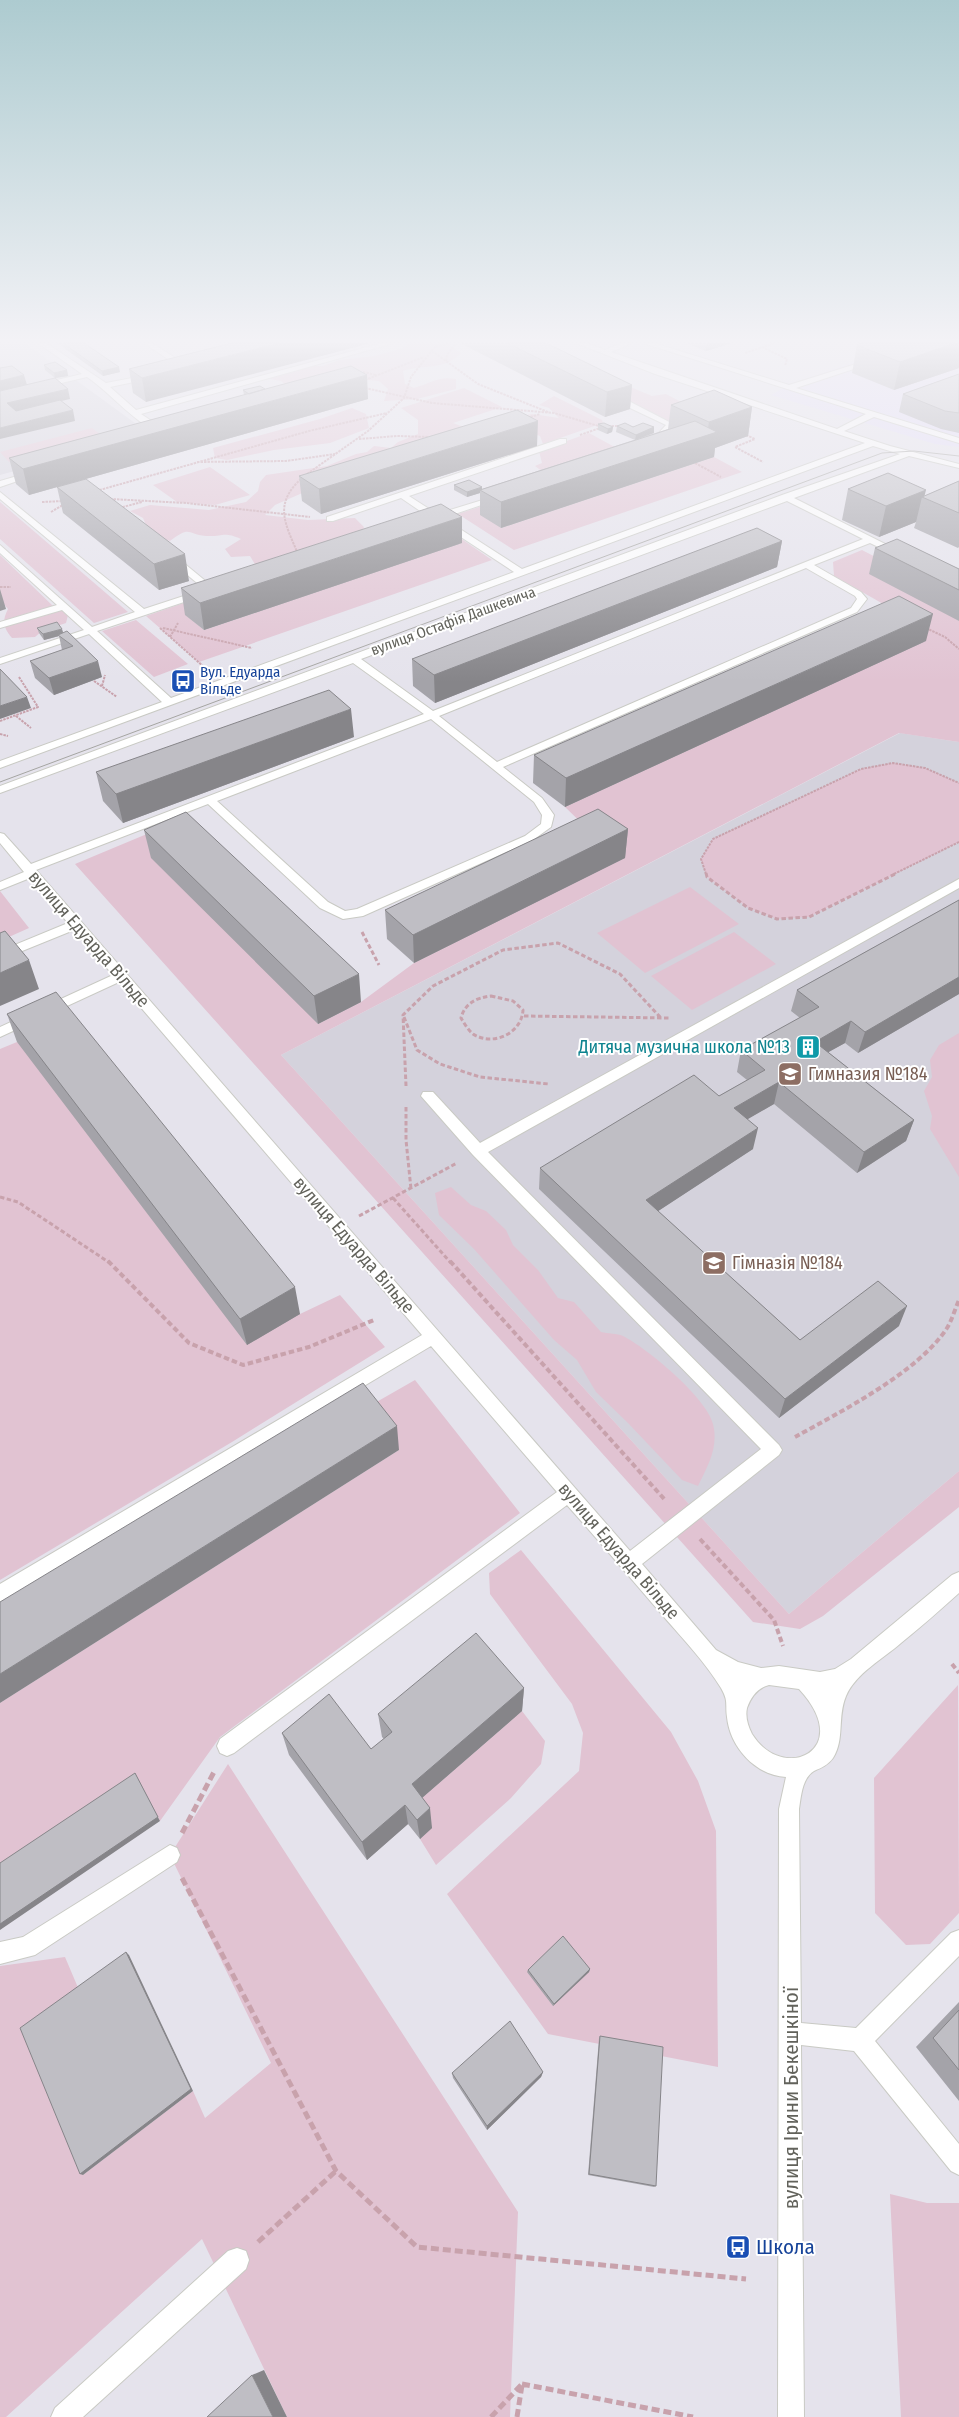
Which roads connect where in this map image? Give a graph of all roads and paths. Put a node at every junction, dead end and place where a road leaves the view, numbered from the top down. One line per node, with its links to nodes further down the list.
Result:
1 (218, 456): 9 (path)
2 (319, 456): 9 (path)
3 (333, 456): 15 (path)
4 (519, 456): 21 (street)
5 (751, 456): 11 (path)
6 (838, 456): 38 (street, вулиця Остафія Дашкевича)
7 (901, 456): 22 (street, вулиця Остафія Дашкевича)
8 (914, 456): 12 (street)
9 (194, 462): 18 (path)
10 (695, 463): 14 (path)
11 (768, 465)
12 (959, 466)
13 (42, 471): 17 (street)
14 (726, 479)
15 (295, 483): 16 (path); 28 (path)
16 (301, 483)
17 (0, 484)
18 (96, 491)
19 (511, 492): 29 (street)
20 (0, 495): 26 (street)
21 (402, 495): 29 (street); 30 (street)
22 (785, 497): 32 (street); 47 (street, вулиця Остафія Дашкевича)
23 (105, 499): 25 (path)
24 (68, 500): 26 (path)
25 (148, 501): 27 (path); 28 (path)
26 (12, 504): 40 (street)
27 (114, 510)
28 (282, 515): 30 (path); 36 (path)
29 (437, 517): 31 (street); 38 (street)
30 (330, 519)
31 (421, 522)
32 (871, 539): 35 (street); 37 (street)
33 (0, 548): 39 (street)
34 (166, 553): 40 (street)
35 (910, 559)
36 (301, 561)
37 (806, 565): 54 (street); 60 (street)
38 (521, 573): 52 (street, вулиця Остафія Дашкевича)
39 (64, 606): 42 (street); 43 (street)
40 (142, 613): 43 (street)
41 (919, 624): 45 (path)
42 (0, 625)
43 (91, 630): 46 (street); 52 (street)
44 (254, 649): 49 (path)
45 (959, 649)
46 (22, 654): 48 (street); 53 (path)
47 (353, 658): 54 (street); 62 (street, вулиця Остафія Дашкевича)
48 (0, 661)
49 (204, 667)
50 (94, 681): 51 (path)
51 (117, 697)
52 (170, 703): 59 (street, вулиця Остафія Дашкевича)
53 (16, 716): 55 (path); 56 (path)
54 (432, 716): 60 (street); 63 (street)
55 (0, 721)
56 (31, 728)
57 (0, 734): 58 (path)
58 (8, 736)
59 (0, 765)
60 (496, 766): 69 (street)
61 (959, 783): 65 (path)
62 (0, 790)
63 (210, 800): 66 (street); 69 (street)
64 (0, 836): 66 (street, вулиця Едуарда Вільде)
65 (959, 842)
66 (30, 871): 68 (street); 70 (street, вулиця Едуарда Вільде)
67 (959, 883): 76 (street)
68 (0, 886)
69 (352, 915): 72 (path)
70 (77, 924): 71 (street); 73 (street, вулиця Едуарда Вільде)
71 (0, 956)
72 (380, 965)
73 (121, 976): 77 (street); 83 (street, вулиця Едуарда Вільде)
74 (524, 1016): 74 (path); 75 (path)
75 (661, 1018): 76 (path); 78 (path)
76 (714, 1018): 78 (street)
77 (0, 1032)
78 (592, 1087): 80 (street)
79 (428, 1096): 80 (street)
80 (478, 1151): 82 (path); 87 (street)
81 (0, 1197): 85 (path)
82 (393, 1198): 83 (path); 89 (path)
83 (339, 1227): 86 (street, вулиця Едуарда Вільде)
84 (959, 1300): 87 (path)
85 (374, 1320)
86 (434, 1337): 88 (street, вулиця Едуарда Вільде); 92 (street)
87 (773, 1450): 89 (street)
88 (569, 1493): 90 (street, вулиця Едуарда Вільде); 102 (street)
89 (683, 1520): 90 (street); 93 (path)
90 (629, 1563): 94 (street, вулиця Едуарда Вільде)
91 (959, 1581): 96 (street)
92 (0, 1594)
93 (783, 1646)
94 (708, 1654): 98 (street); 100 (street)
95 (952, 1664): 97 (path)
96 (852, 1670): 99 (street); 101 (street)
97 (959, 1673)
98 (760, 1677): 99 (street); 100 (street)
99 (804, 1680): 101 (street)
100 (738, 1705): 103 (street)
101 (830, 1718): 104 (street)
102 (227, 1746): 106 (path)
103 (772, 1765): 104 (street); 105 (street)
104 (804, 1767): 105 (street)
105 (789, 1809): 109 (street, вулиця Ірини Бекешкіної)
106 (170, 1855): 108 (street); 112 (path)
107 (959, 1941): 110 (street)
108 (0, 1953)
109 (791, 2033): 110 (street); 120 (street, вулиця Ірини Бекешкіної)
110 (860, 2040): 111 (street)
111 (959, 2163)
112 (336, 2171): 113 (path); 114 (path)
113 (237, 2260): 116 (street)
114 (746, 2279)
115 (522, 2384): 117 (path); 118 (path); 119 (path)
116 (64, 2417)
117 (491, 2417)
118 (517, 2417)
119 (693, 2417)
120 (791, 2417)

